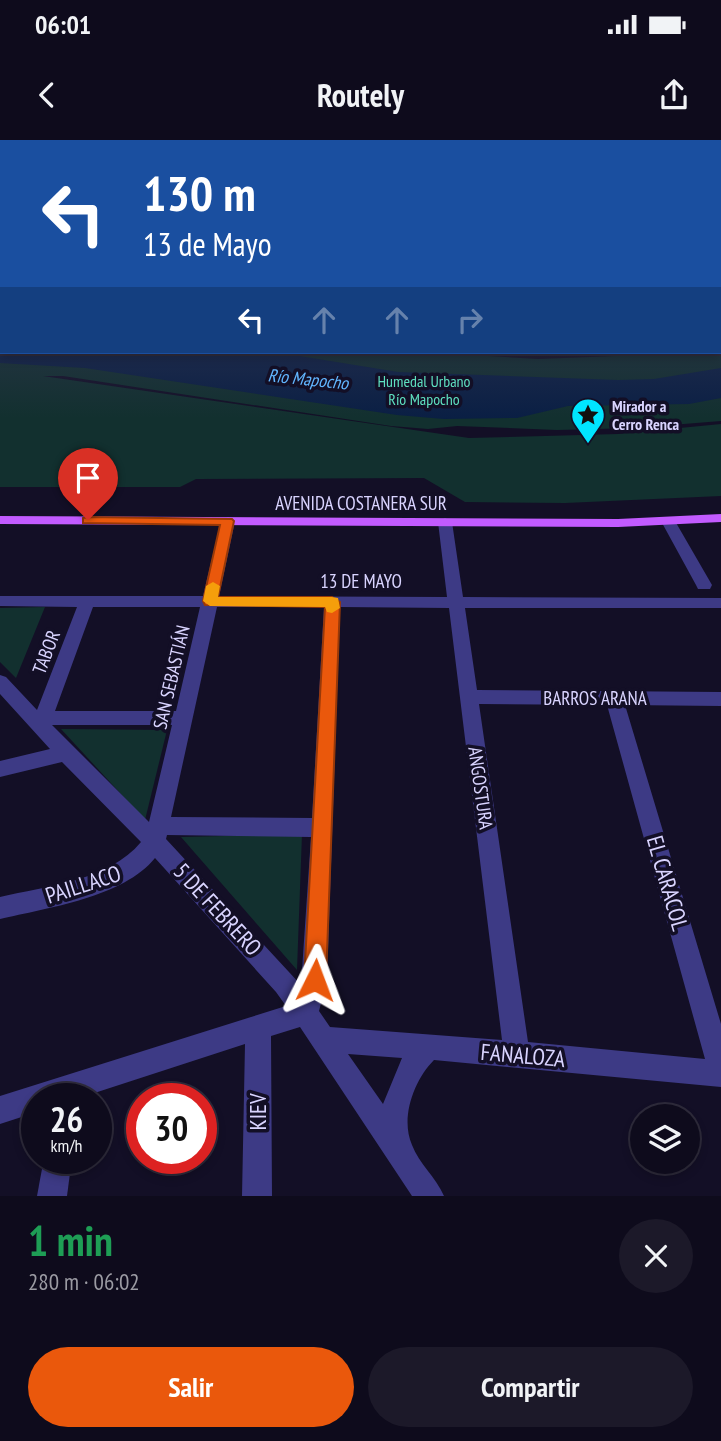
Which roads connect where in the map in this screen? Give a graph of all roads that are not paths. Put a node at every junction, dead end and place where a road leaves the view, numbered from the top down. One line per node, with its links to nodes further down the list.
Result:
1 (721, 518): 4 (main road, AVENIDA COSTANERA SUR)
2 (0, 520): 3 (main road, AVENIDA COSTANERA SUR)
3 (228, 521): 5 (main road, AVENIDA COSTANERA SUR); 9 (street, SAN SEBASTIÁN)
4 (668, 521): 5 (main road, AVENIDA COSTANERA SUR); 6 (street)
5 (445, 522): 11 (street, ANGOSTURA)
6 (704, 585)
7 (0, 601): 8 (street, 13 DE MAYO)
8 (87, 601): 9 (street, 13 DE MAYO); 18 (street, TABOR)
9 (210, 601): 10 (street, 13 DE MAYO); 17 (street, SAN SEBASTIÁN)
10 (332, 602): 11 (street, 13 DE MAYO); 21 (street)
11 (456, 602): 12 (street, 13 DE MAYO); 14 (street, ANGOSTURA)
12 (721, 603)
13 (0, 682): 18 (street, 5 DE FEBRERO)
14 (469, 697): 15 (street, BARROS ARANA); 28 (street, ANGOSTURA)
15 (614, 698): 16 (street, BARROS ARANA); 29 (street, EL CARACOL)
16 (721, 699)
17 (183, 718): 18 (street); 22 (street, SAN SEBASTIÁN)
18 (39, 719): 19 (street, 5 DE FEBRERO)
19 (66, 753): 20 (street); 22 (street, 5 DE FEBRERO)
20 (0, 769)
21 (322, 828): 22 (street); 24 (street)
22 (157, 834): 23 (street, PAILLACO); 24 (street, 5 DE FEBRERO)
23 (0, 908)
24 (306, 1012): 25 (street); 26 (street, 5 DE FEBRERO)
25 (258, 1027): 31 (street); 37 (street, KIEV)
26 (325, 1039): 27 (street, FANALOZA); 34 (street, 5 DE FEBRERO)
27 (430, 1047): 28 (street, FANALOZA); 34 (street)
28 (517, 1054): 30 (street, FANALOZA)
29 (721, 1068)
30 (721, 1074)
31 (97, 1083)
32 (21, 1105): 33 (street)
33 (0, 1110)
34 (398, 1151): 38 (street, 5 DE FEBRERO)
35 (55, 1174): 36 (street)
36 (52, 1196)
37 (257, 1196)
38 (429, 1196)

